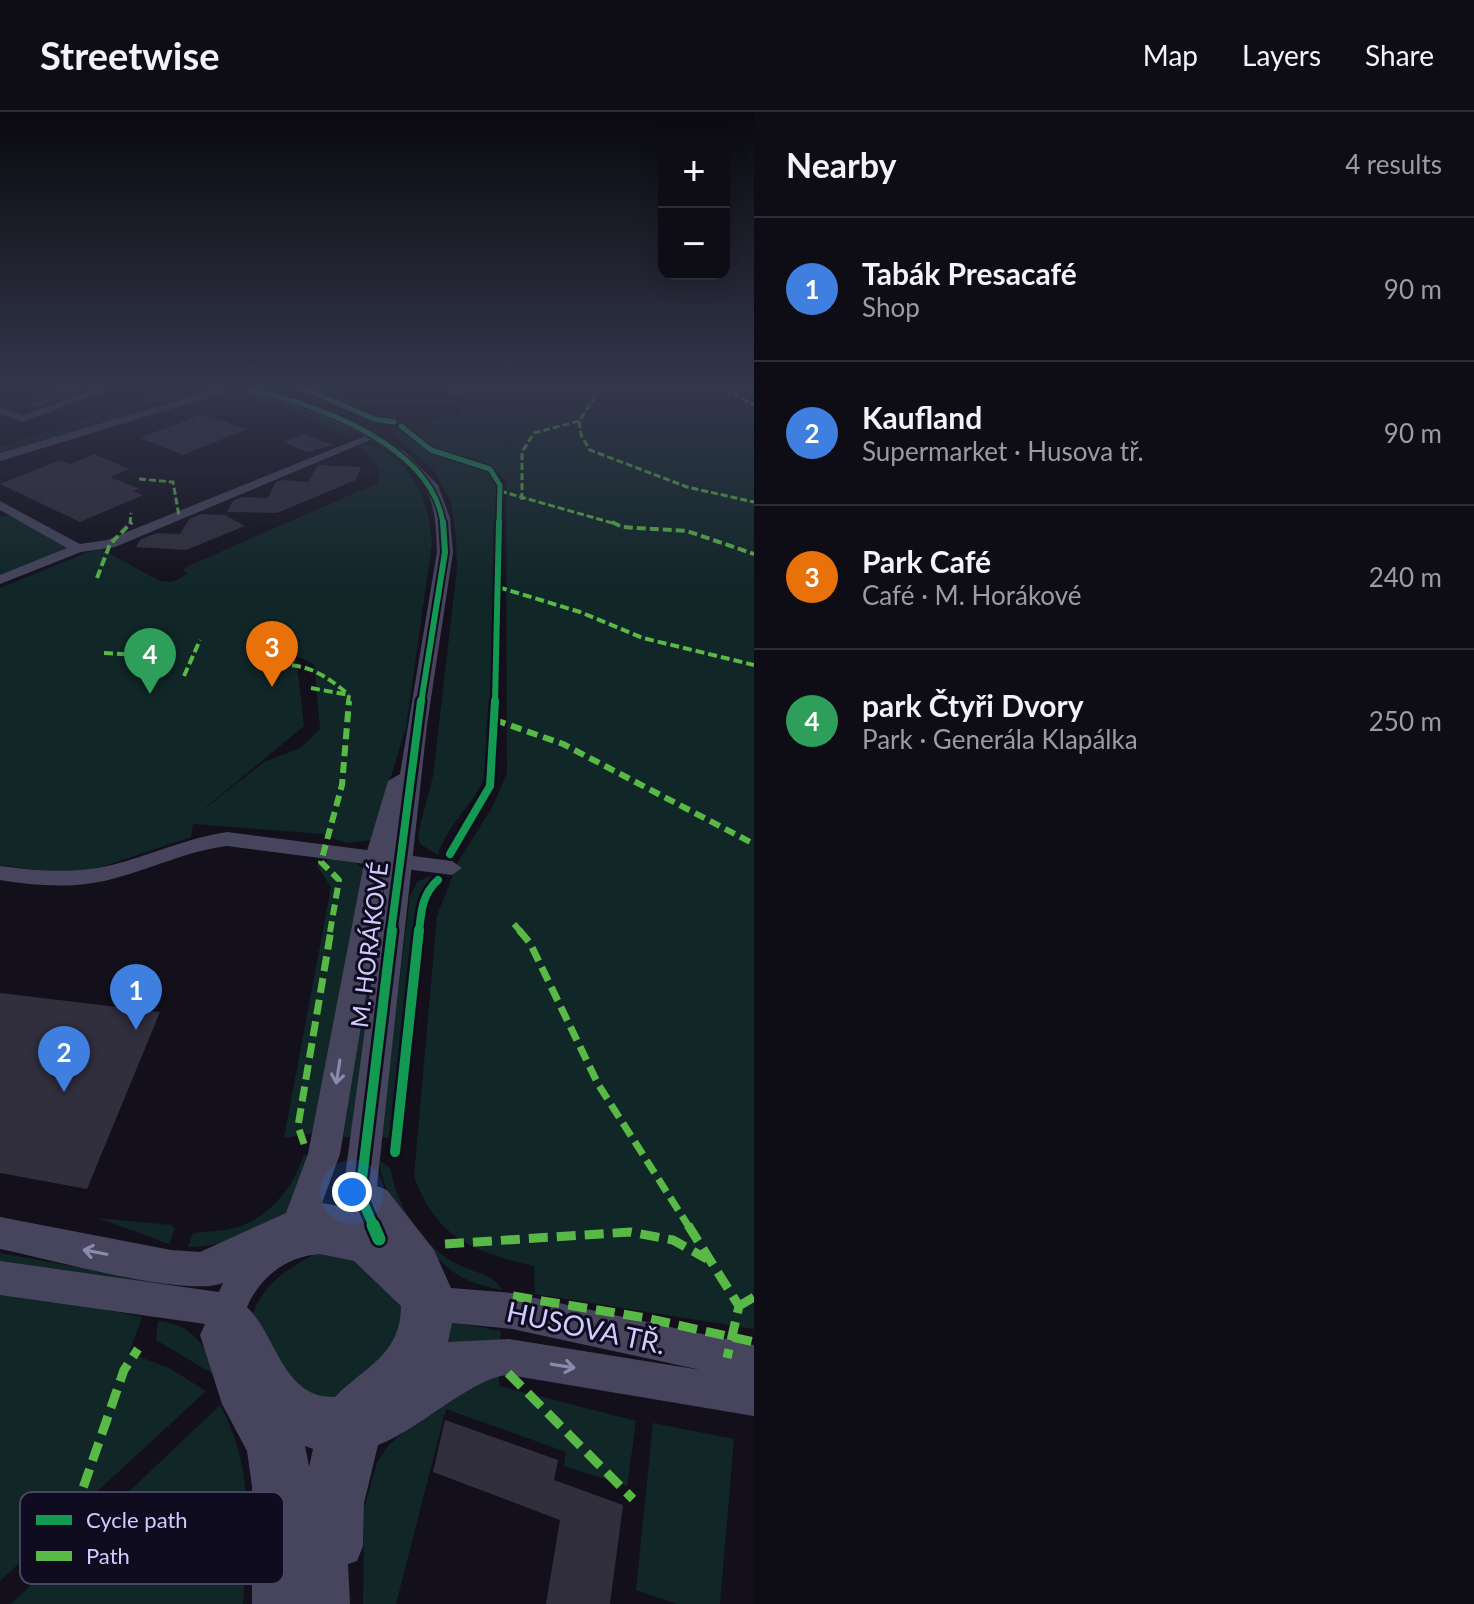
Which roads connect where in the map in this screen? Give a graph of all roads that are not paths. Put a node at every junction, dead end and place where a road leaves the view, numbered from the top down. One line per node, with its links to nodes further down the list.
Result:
1 (331, 454): 6 (street)
2 (396, 454): 4 (street, M. HORÁKOVÉ)
3 (403, 454): 4 (street, M. HORÁKOVÉ)
4 (409, 461): 8 (street, M. HORÁKOVÉ)
5 (0, 505): 6 (street)
6 (78, 548): 7 (street)
7 (0, 580)
8 (388, 859): 9 (street); 10 (street); 11 (street, M. HORÁKOVÉ); 12 (street, M. HORÁKOVÉ, one-way to 12)
9 (452, 868)
10 (0, 873)
11 (362, 1169): 14 (street, M. HORÁKOVÉ); 18 (street)
12 (304, 1229): 14 (street); 15 (street); 16 (street); 18 (street); 19 (street)
13 (0, 1233): 15 (street, one-way to 13)
14 (379, 1239): 18 (street)
15 (198, 1270): 16 (street)
16 (251, 1272): 19 (street)
17 (0, 1278): 19 (street)
18 (425, 1288): 21 (street, HUSOVA TŘ.); 22 (street); 25 (street)
19 (230, 1330): 24 (street); 25 (street); 26 (street)
20 (486, 1359): 22 (street, HUSOVA TŘ.); 23 (street, HUSOVA TŘ., one-way to 23); 25 (street)
21 (754, 1363)
22 (419, 1372): 25 (street)
23 (754, 1397)
24 (279, 1418): 25 (street); 29 (street)
25 (352, 1424): 30 (street); 31 (street)
26 (272, 1492)
27 (273, 1584): 28 (street)
28 (273, 1604)
29 (287, 1604)
30 (329, 1604)
31 (340, 1604)

